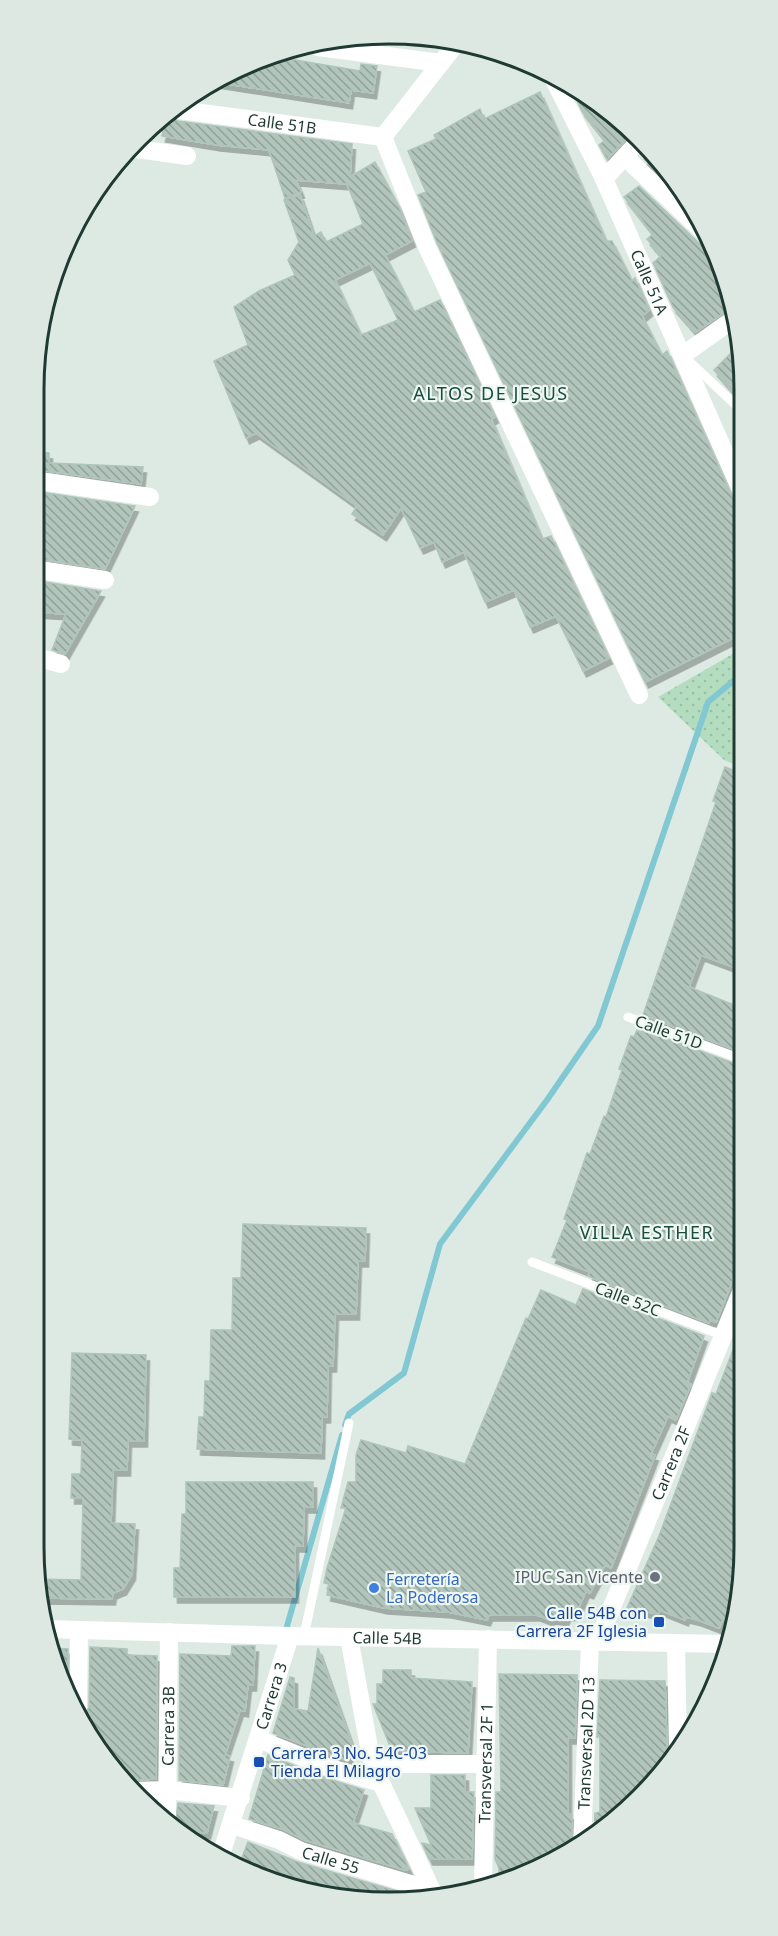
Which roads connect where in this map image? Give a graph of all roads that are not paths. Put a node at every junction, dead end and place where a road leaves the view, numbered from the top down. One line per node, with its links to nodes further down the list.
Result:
1 (330, 49): 3 (street)
2 (452, 49): 3 (street)
3 (441, 63): 6 (street)
4 (558, 88): 11 (street, Calle 51A)
5 (185, 111): 6 (street, Calle 51B)
6 (383, 136): 23 (street)
7 (634, 146): 10 (street)
8 (141, 149): 9 (street)
9 (187, 156)
10 (625, 157): 11 (street); 12 (street)
11 (604, 179): 14 (street, Calle 51A)
12 (689, 218)
13 (728, 323): 14 (street)
14 (683, 355): 15 (lane); 16 (street, Calle 51A)
15 (734, 403)
16 (734, 473)
17 (44, 482): 18 (street)
18 (150, 496)
19 (44, 571): 20 (street)
20 (105, 580)
21 (44, 659): 22 (street)
22 (61, 664)
23 (639, 695)
24 (628, 1017): 25 (lane, Calle 51D)
25 (734, 1056)
26 (532, 1262): 28 (lane, Calle 52C)
27 (734, 1311): 28 (street, Carrera 2F)
28 (724, 1336): 36 (street, Carrera 2F)
29 (349, 1423): 33 (lane, Carrera 3)
30 (53, 1629): 31 (street, Calle 54B)
31 (79, 1630): 32 (street, Calle 54B); 39 (street)
32 (169, 1632): 33 (street, Calle 54B); 45 (street, Carrera 3B)
33 (297, 1636): 34 (street, Calle 54B); 41 (street, Carrera 3)
34 (349, 1637): 35 (street, Calle 54B); 42 (street)
35 (488, 1639): 36 (street, Calle 54B); 43 (street, Transversal 2F 1)
36 (594, 1641): 37 (street, Calle 54B); 50 (street, Transversal 2D 13)
37 (676, 1643): 38 (street, Calle 54B); 40 (street)
38 (721, 1644)
39 (78, 1698)
40 (678, 1736)
41 (258, 1739): 44 (street); 47 (street, Carrera 3)
42 (372, 1764): 43 (street); 44 (street)
43 (485, 1764): 52 (street, Transversal 2F 1)
44 (378, 1782): 53 (street)
45 (167, 1790): 46 (street); 47 (street); 48 (street, Carrera 3B)
46 (145, 1791)
47 (241, 1798): 49 (street, Carrera 3)
48 (167, 1812)
49 (232, 1826): 51 (street, Carrera 3); 54 (street, Calle 55)
50 (583, 1833)
51 (223, 1850)
52 (483, 1879)
53 (432, 1890)
54 (426, 1891)

